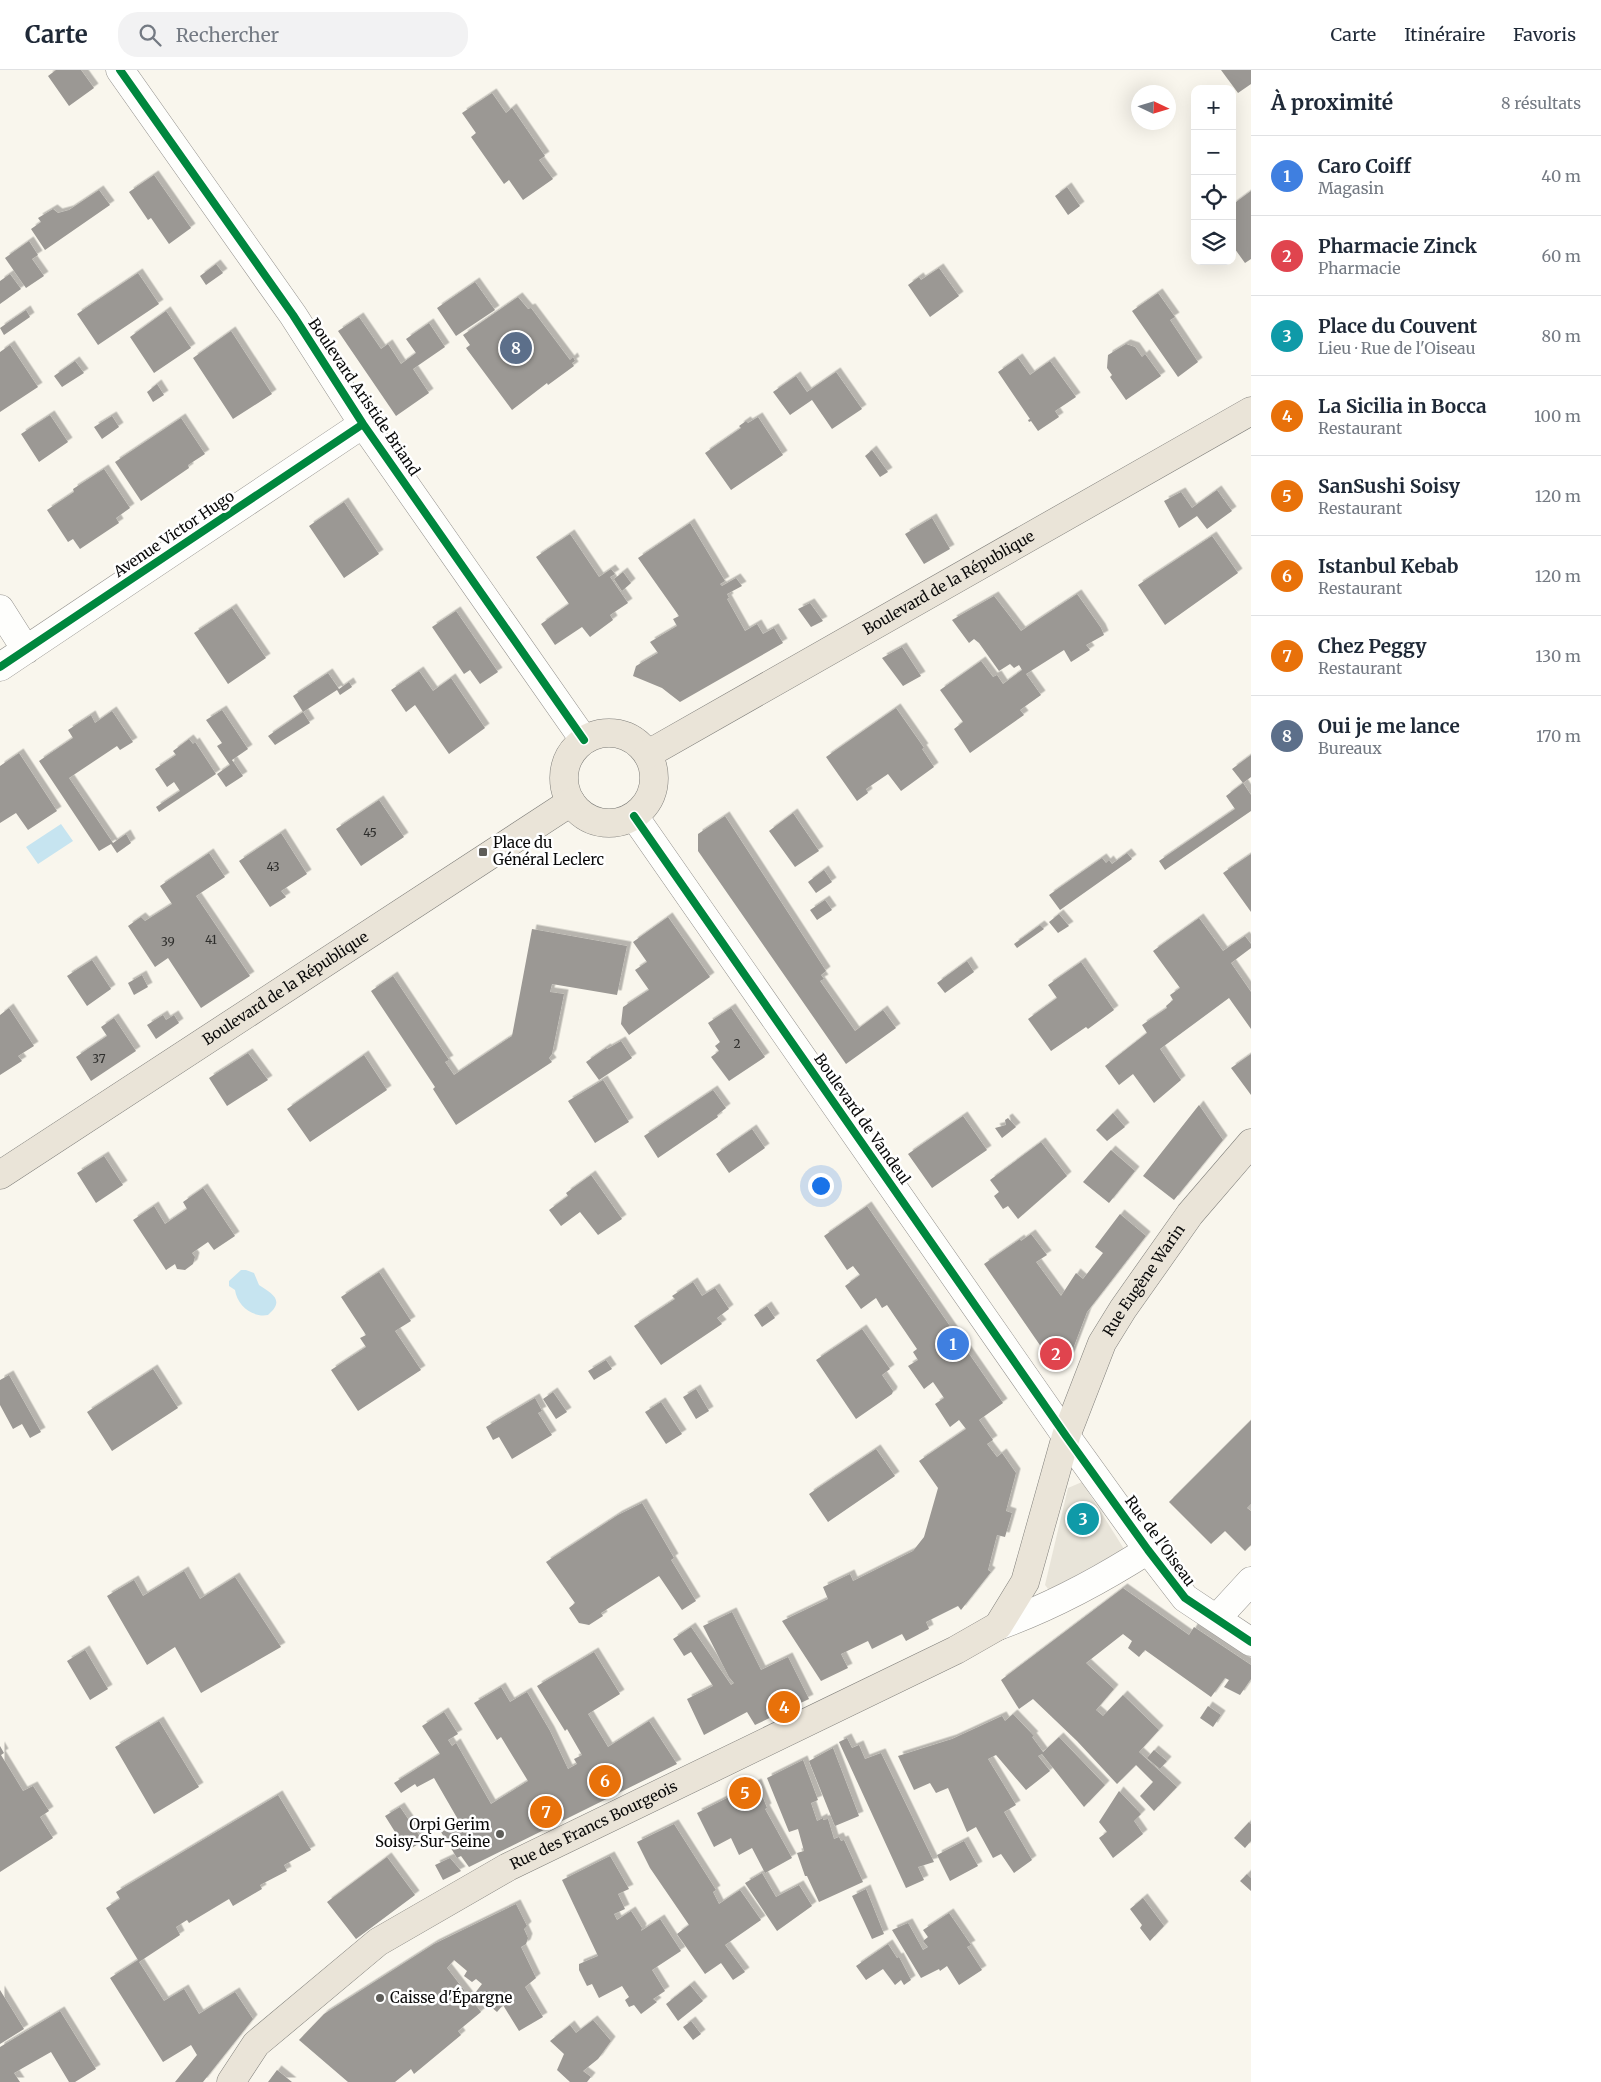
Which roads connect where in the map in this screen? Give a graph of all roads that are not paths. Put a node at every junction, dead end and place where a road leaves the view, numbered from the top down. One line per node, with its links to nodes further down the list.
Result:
1 (120, 70): 3 (street, Boulevard Aristide Briand)
2 (1251, 411): 8 (main road, Boulevard de la République)
3 (363, 424): 5 (street, Avenue Victor Hugo); 7 (street, Boulevard Aristide Briand)
4 (0, 610): 5 (street)
5 (26, 650): 6 (street, Avenue Victor Hugo)
6 (0, 667)
7 (584, 740): 8 (main road); 9 (main road)
8 (648, 754): 10 (main road)
9 (571, 802): 10 (main road); 12 (main road, Boulevard de la République)
10 (634, 816): 13 (street, Boulevard de Vandeul)
11 (1251, 1143): 13 (main road, Rue Eugène Warin)
12 (0, 1175)
13 (1066, 1436): 14 (street, Rue de l'Oiseau); 17 (main road, Rue des Francs Bourgeois)
14 (1148, 1550): 16 (street, Rue de l'Oiseau); 17 (street, Rue des Francs Bourgeois)
15 (1251, 1581): 16 (street)
16 (1217, 1618): 18 (street, Rue de l'Oiseau)
17 (998, 1626): 19 (main road, Rue des Francs Bourgeois)
18 (1251, 1642)
19 (230, 2082)

